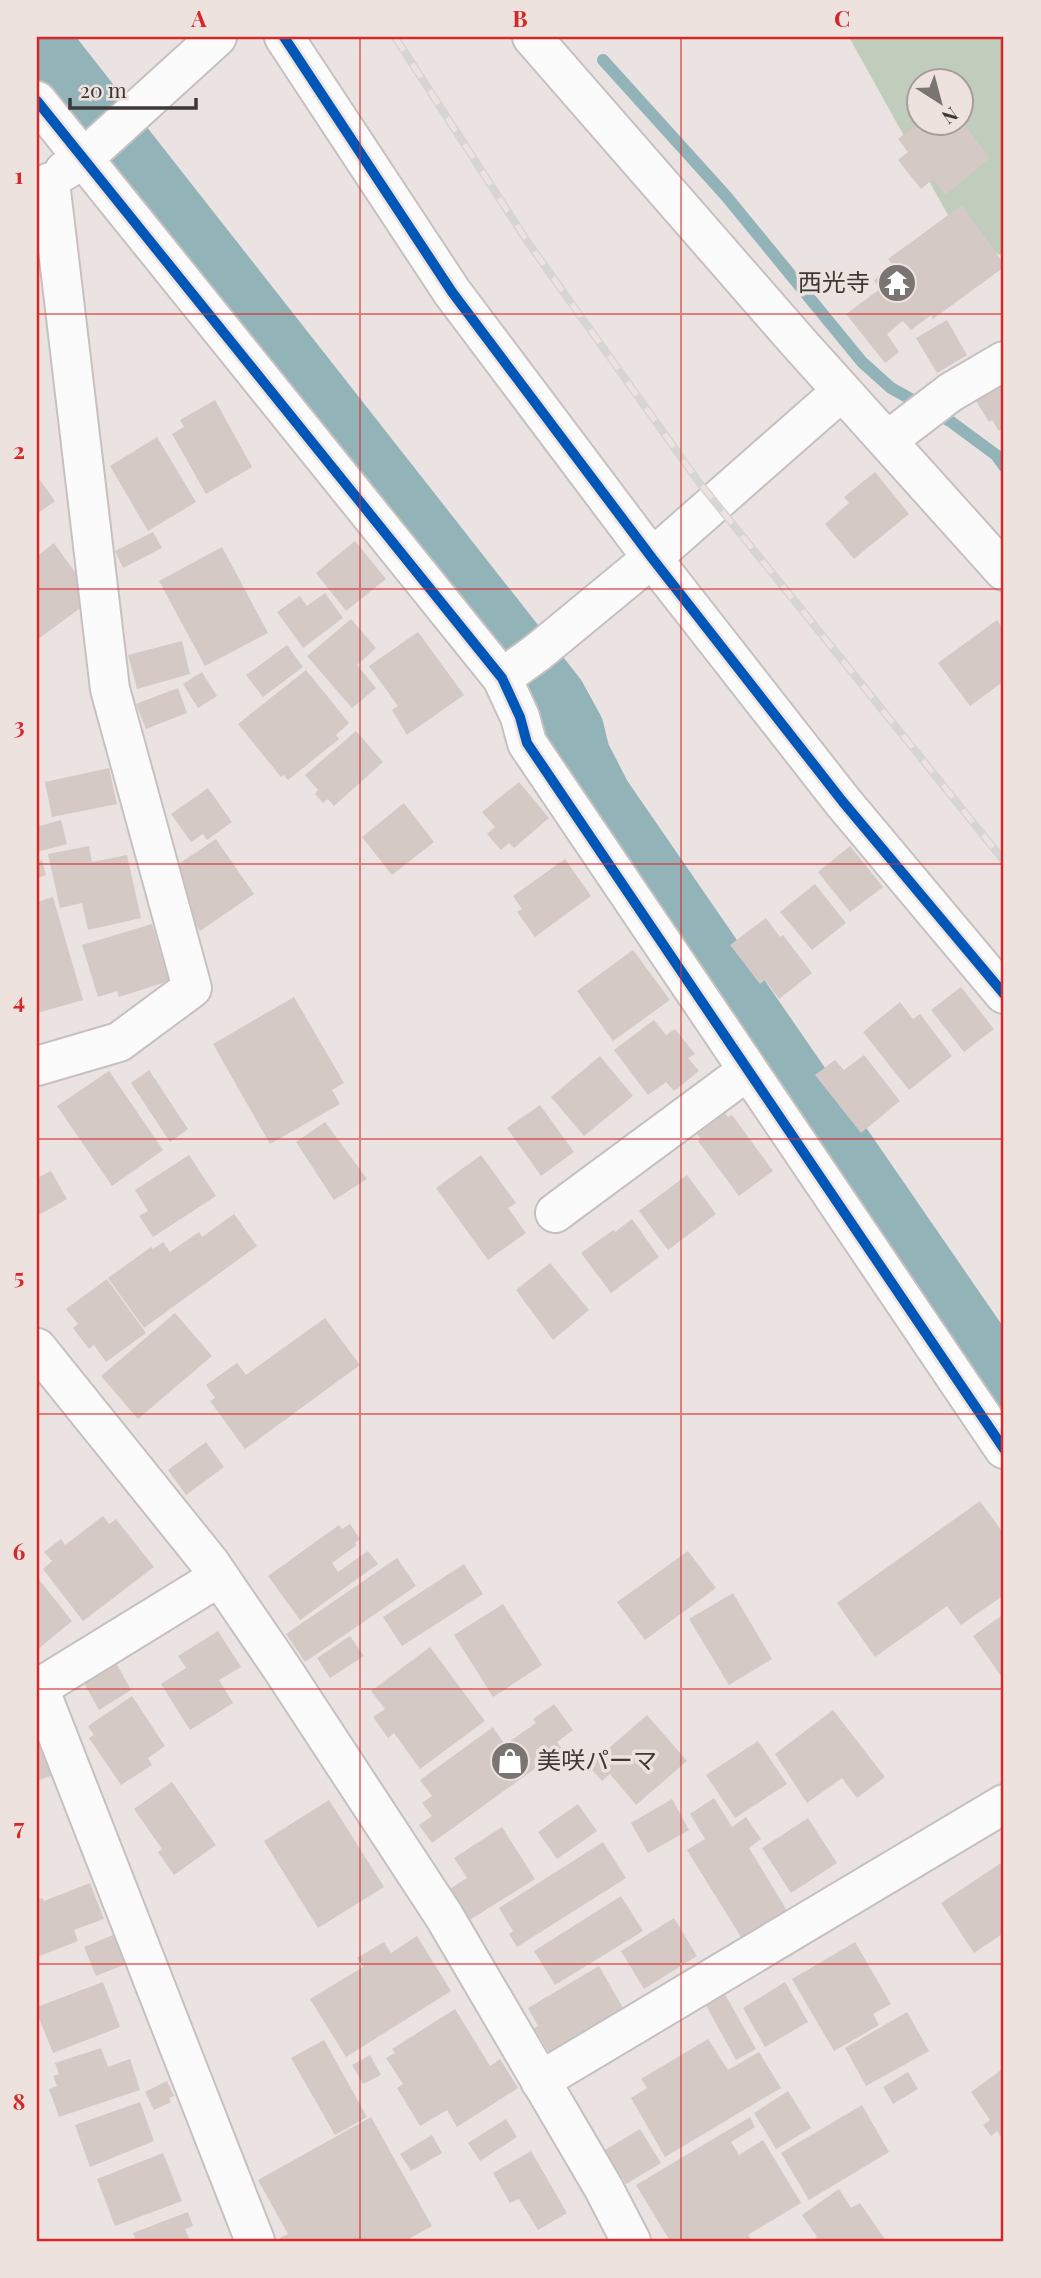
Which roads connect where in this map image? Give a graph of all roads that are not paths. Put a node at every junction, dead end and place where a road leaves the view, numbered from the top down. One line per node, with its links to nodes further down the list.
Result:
1 (217, 37): 5 (street)
2 (284, 37): 10 (street)
3 (532, 37): 8 (street)
4 (37, 101): 5 (street)
5 (99, 143): 6 (street); 12 (street)
6 (43, 186): 14 (street)
7 (1004, 361): 9 (street)
8 (842, 391): 9 (street); 10 (street)
9 (888, 440): 11 (street)
10 (652, 558): 12 (street); 13 (street)
11 (1004, 570)
12 (518, 667): 15 (street)
13 (1004, 994)
14 (37, 1066)
15 (747, 1071): 16 (street); 18 (street)
16 (555, 1213)
17 (37, 1348): 19 (street)
18 (1004, 1449)
19 (219, 1577): 20 (street); 22 (street)
20 (38, 1688): 23 (street)
21 (1004, 1804): 22 (street)
22 (540, 2081): 24 (street)
23 (256, 2241)
24 (631, 2241)

